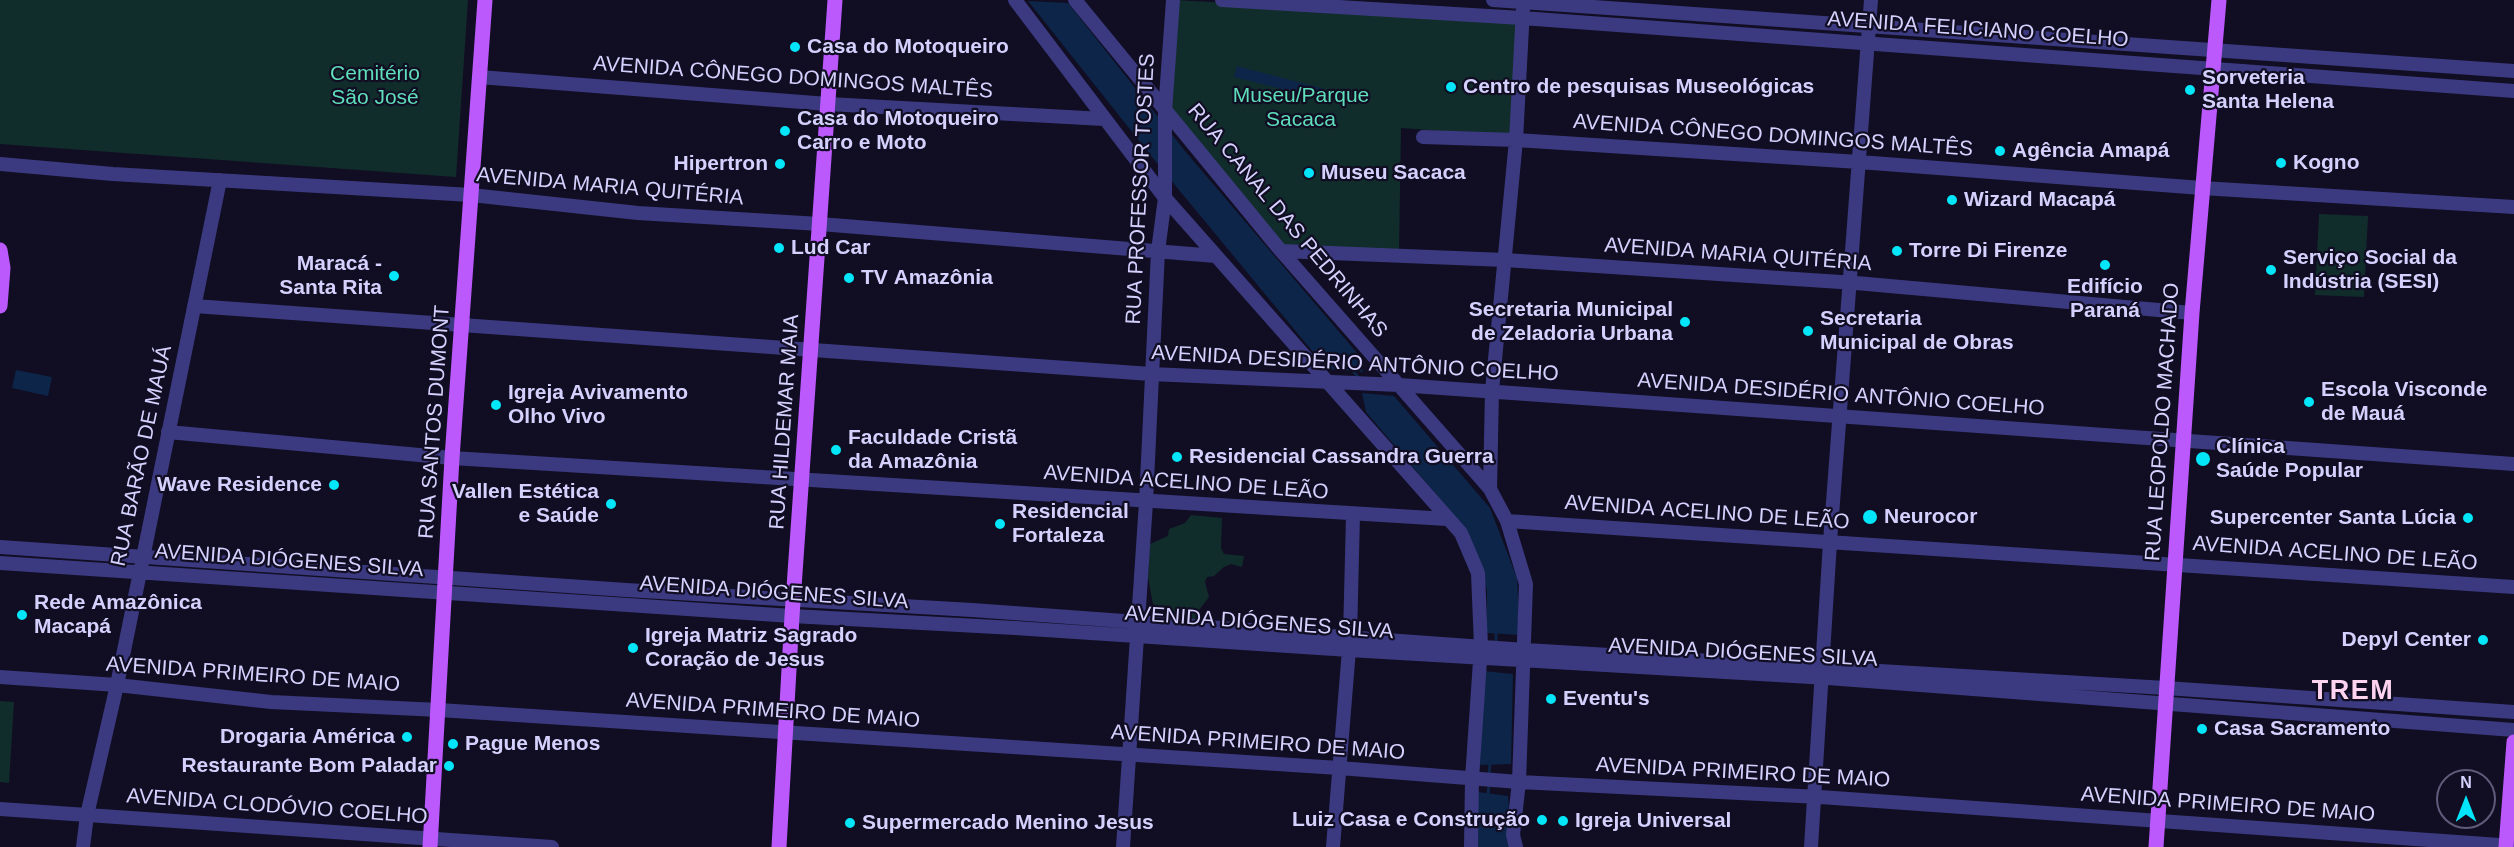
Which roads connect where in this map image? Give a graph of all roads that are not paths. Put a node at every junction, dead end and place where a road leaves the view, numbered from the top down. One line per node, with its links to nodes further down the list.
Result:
1 (485, 0): 24 (main road, RUA SANTOS DUMONT)
2 (835, 0): 28 (main road, RUA HILDEMAR MAIA)
3 (1015, 0): 30 (street)
4 (1075, 0): 29 (street, RUA CANAL DAS PEDRINHAS)
5 (1173, 0): 29 (street, RUA PROFESSOR TOSTES)
6 (1222, 0): 11 (street, AVENIDA FELICIANO COELHO)
7 (1493, 0): 10 (street, AVENIDA FELICIANO COELHO)
8 (1871, 0): 14 (street)
9 (2219, 0): 18 (main road, RUA LEOPOLDO MACHADO)
10 (1523, 1): 12 (street, AVENIDA FELICIANO COELHO); 13 (street)
11 (1427, 6): 13 (street, AVENIDA FELICIANO COELHO)
12 (1703, 15): 14 (street, AVENIDA FELICIANO COELHO); 15 (street)
13 (1522, 18): 15 (street, AVENIDA FELICIANO COELHO); 32 (street)
14 (1869, 26): 16 (street, AVENIDA FELICIANO COELHO); 17 (street)
15 (1702, 32): 17 (street, AVENIDA FELICIANO COELHO)
16 (2043, 37): 18 (street, AVENIDA FELICIANO COELHO); 19 (street)
17 (1868, 43): 19 (street, AVENIDA FELICIANO COELHO); 33 (street)
18 (2215, 49): 20 (street, AVENIDA FELICIANO COELHO); 22 (main road, RUA LEOPOLDO MACHADO)
19 (2042, 56): 22 (street, AVENIDA FELICIANO COELHO)
20 (2320, 56): 21 (street, AVENIDA FELICIANO COELHO); 25 (street)
21 (2453, 66): 23 (street, AVENIDA FELICIANO COELHO); 26 (street)
22 (2213, 69): 25 (street, AVENIDA FELICIANO COELHO); 36 (main road, RUA LEOPOLDO MACHADO)
23 (2514, 71)
24 (479, 77): 28 (street, AVENIDA CÔNEGO DOMINGOS MALTÊS); 37 (main road, RUA SANTOS DUMONT)
25 (2319, 77): 26 (street, AVENIDA FELICIANO COELHO)
26 (2451, 87): 27 (street, AVENIDA FELICIANO COELHO)
27 (2514, 91)
28 (828, 104): 30 (street, AVENIDA CÔNEGO DOMINGOS MALTÊS); 40 (main road, RUA HILDEMAR MAIA)
29 (1165, 116): 38 (street, RUA PROFESSOR TOSTES); 43 (street, RUA CANAL DAS PEDRINHAS)
30 (1104, 119): 38 (street)
31 (1423, 137): 32 (street, AVENIDA CÔNEGO DOMINGOS MALTÊS)
32 (1516, 140): 33 (street, AVENIDA CÔNEGO DOMINGOS MALTÊS); 45 (street)
33 (1859, 162): 36 (street, AVENIDA CÔNEGO DOMINGOS MALTÊS); 46 (street)
34 (0, 164): 35 (street, AVENIDA MARIA QUITÉRIA)
35 (220, 180): 37 (street, AVENIDA MARIA QUITÉRIA); 48 (street, RUA BARÃO DE MAUÁ)
36 (2202, 188): 39 (street, AVENIDA CÔNEGO DOMINGOS MALTÊS); 49 (main road, RUA LEOPOLDO MACHADO)
37 (471, 195): 40 (street, AVENIDA MARIA QUITÉRIA); 50 (main road, RUA SANTOS DUMONT)
38 (1165, 198): 42 (street, RUA PROFESSOR TOSTES); 44 (street)
39 (2514, 207)
40 (820, 224): 42 (street, AVENIDA MARIA QUITÉRIA); 51 (main road, RUA HILDEMAR MAIA)
41 (0, 250): 47 (main road)
42 (1158, 251): 44 (street, AVENIDA MARIA QUITÉRIA); 52 (street, RUA PROFESSOR TOSTES)
43 (1281, 251): 45 (street, AVENIDA MARIA QUITÉRIA); 54 (street, RUA CANAL DAS PEDRINHAS)
44 (1216, 256): 53 (street)
45 (1505, 260): 46 (street, AVENIDA MARIA QUITÉRIA); 55 (street)
46 (1849, 283): 49 (street, AVENIDA MARIA QUITÉRIA); 56 (street)
47 (0, 306)
48 (195, 306): 50 (street, AVENIDA DESIDÉRIO ANTÔNIO COELHO); 57 (street, RUA BARÃO DE MAUÁ)
49 (2192, 312): 58 (main road, RUA LEOPOLDO MACHADO)
50 (462, 327): 51 (street, AVENIDA DESIDÉRIO ANTÔNIO COELHO); 59 (main road, RUA SANTOS DUMONT)
51 (812, 350): 52 (street, AVENIDA DESIDÉRIO ANTÔNIO COELHO); 61 (main road, RUA HILDEMAR MAIA)
52 (1151, 374): 53 (street, AVENIDA DESIDÉRIO ANTÔNIO COELHO); 63 (street, RUA PROFESSOR TOSTES)
53 (1328, 381): 54 (street, AVENIDA DESIDÉRIO ANTÔNIO COELHO); 65 (street)
54 (1399, 385): 55 (street, AVENIDA DESIDÉRIO ANTÔNIO COELHO); 62 (street, RUA CANAL DAS PEDRINHAS)
55 (1492, 391): 56 (street, AVENIDA DESIDÉRIO ANTÔNIO COELHO); 62 (street)
56 (1840, 416): 58 (street, AVENIDA DESIDÉRIO ANTÔNIO COELHO); 67 (street)
57 (168, 432): 59 (street, AVENIDA ACELINO DE LEÃO); 69 (street, RUA BARÃO DE MAUÁ)
58 (2182, 440): 60 (street, AVENIDA DESIDÉRIO ANTÔNIO COELHO); 71 (main road, RUA LEOPOLDO MACHADO)
59 (452, 458): 61 (street, AVENIDA ACELINO DE LEÃO); 75 (main road, RUA SANTOS DUMONT)
60 (2514, 464)
61 (802, 480): 63 (street, AVENIDA ACELINO DE LEÃO); 78 (main road, RUA HILDEMAR MAIA)
62 (1490, 489): 66 (street, RUA CANAL DAS PEDRINHAS)
63 (1146, 502): 64 (street, AVENIDA ACELINO DE LEÃO); 82 (street, RUA PROFESSOR TOSTES)
64 (1353, 515): 65 (street, AVENIDA ACELINO DE LEÃO); 83 (street)
65 (1448, 519): 84 (street)
66 (1507, 521): 67 (street, AVENIDA ACELINO DE LEÃO); 85 (street, RUA CANAL DAS PEDRINHAS)
67 (1830, 542): 71 (street, AVENIDA ACELINO DE LEÃO); 86 (street)
68 (0, 547): 69 (street, AVENIDA DIÓGENES SILVA)
69 (142, 557): 72 (street, AVENIDA DIÓGENES SILVA); 73 (street, RUA BARÃO DE MAUÁ)
70 (0, 563): 73 (street, AVENIDA DIÓGENES SILVA)
71 (2174, 564): 76 (street, AVENIDA ACELINO DE LEÃO); 89 (main road, RUA LEOPOLDO MACHADO)
72 (331, 570): 74 (street); 75 (street, AVENIDA DIÓGENES SILVA)
73 (140, 572): 74 (street, AVENIDA DIÓGENES SILVA); 88 (street, RUA BARÃO DE MAUÁ)
74 (330, 585): 75 (street, AVENIDA DIÓGENES SILVA)
75 (445, 585): 77 (street, AVENIDA DIÓGENES SILVA); 90 (main road, RUA SANTOS DUMONT)
76 (2514, 587)
77 (625, 597): 78 (street, AVENIDA DIÓGENES SILVA); 80 (street, AVENIDA DIÓGENES SILVA)
78 (793, 600): 79 (street, AVENIDA DIÓGENES SILVA); 80 (main road, RUA HILDEMAR MAIA)
79 (972, 610): 81 (street); 82 (street, AVENIDA DIÓGENES SILVA)
80 (792, 616): 81 (street, AVENIDA DIÓGENES SILVA); 93 (main road, RUA HILDEMAR MAIA)
81 (972, 626): 82 (street, AVENIDA DIÓGENES SILVA)
82 (1136, 629): 83 (street, AVENIDA DIÓGENES SILVA); 95 (street, RUA PROFESSOR TOSTES)
83 (1350, 644): 84 (street, AVENIDA DIÓGENES SILVA); 96 (street)
84 (1485, 653): 85 (street, AVENIDA DIÓGENES SILVA); 97 (street)
85 (1518, 655): 86 (street, AVENIDA DIÓGENES SILVA); 98 (street, RUA CANAL DAS PEDRINHAS)
86 (1822, 673): 89 (street, AVENIDA DIÓGENES SILVA); 99 (street)
87 (0, 677): 88 (street, AVENIDA PRIMEIRO DE MAIO)
88 (117, 685): 90 (street, AVENIDA PRIMEIRO DE MAIO); 101 (street, RUA BARÃO DE MAUÁ)
89 (2166, 696): 91 (street, AVENIDA DIÓGENES SILVA); 92 (street, AVENIDA DIÓGENES SILVA); 102 (main road, RUA LEOPOLDO MACHADO)
90 (439, 710): 93 (street, AVENIDA PRIMEIRO DE MAIO); 103 (main road, RUA SANTOS DUMONT)
91 (2514, 712)
92 (2514, 730)
93 (785, 733): 95 (street, AVENIDA PRIMEIRO DE MAIO); 107 (main road, RUA HILDEMAR MAIA)
94 (2514, 742): 104 (main road)
95 (1129, 756): 96 (street, AVENIDA PRIMEIRO DE MAIO); 108 (street, RUA PROFESSOR TOSTES)
96 (1339, 768): 97 (street, AVENIDA PRIMEIRO DE MAIO); 109 (street)
97 (1477, 779): 98 (street, AVENIDA PRIMEIRO DE MAIO); 110 (street)
98 (1513, 782): 99 (street, AVENIDA PRIMEIRO DE MAIO); 111 (street, RUA CANAL DAS PEDRINHAS)
99 (1814, 797): 102 (street, AVENIDA PRIMEIRO DE MAIO); 112 (street)
100 (0, 809): 101 (street, AVENIDA CLODÓVIO COELHO)
101 (87, 815): 103 (street, AVENIDA CLODÓVIO COELHO); 105 (street, RUA BARÃO DE MAUÁ)
102 (2157, 822): 104 (street, AVENIDA PRIMEIRO DE MAIO); 113 (main road, RUA LEOPOLDO MACHADO)
103 (431, 843): 106 (street, AVENIDA CLODÓVIO COELHO)
104 (2509, 846)
105 (83, 847)
106 (552, 847)
107 (779, 847)
108 (1124, 847)
109 (1333, 847)
110 (1471, 847)
111 (1516, 847)
112 (1811, 847)
113 (2156, 847)

